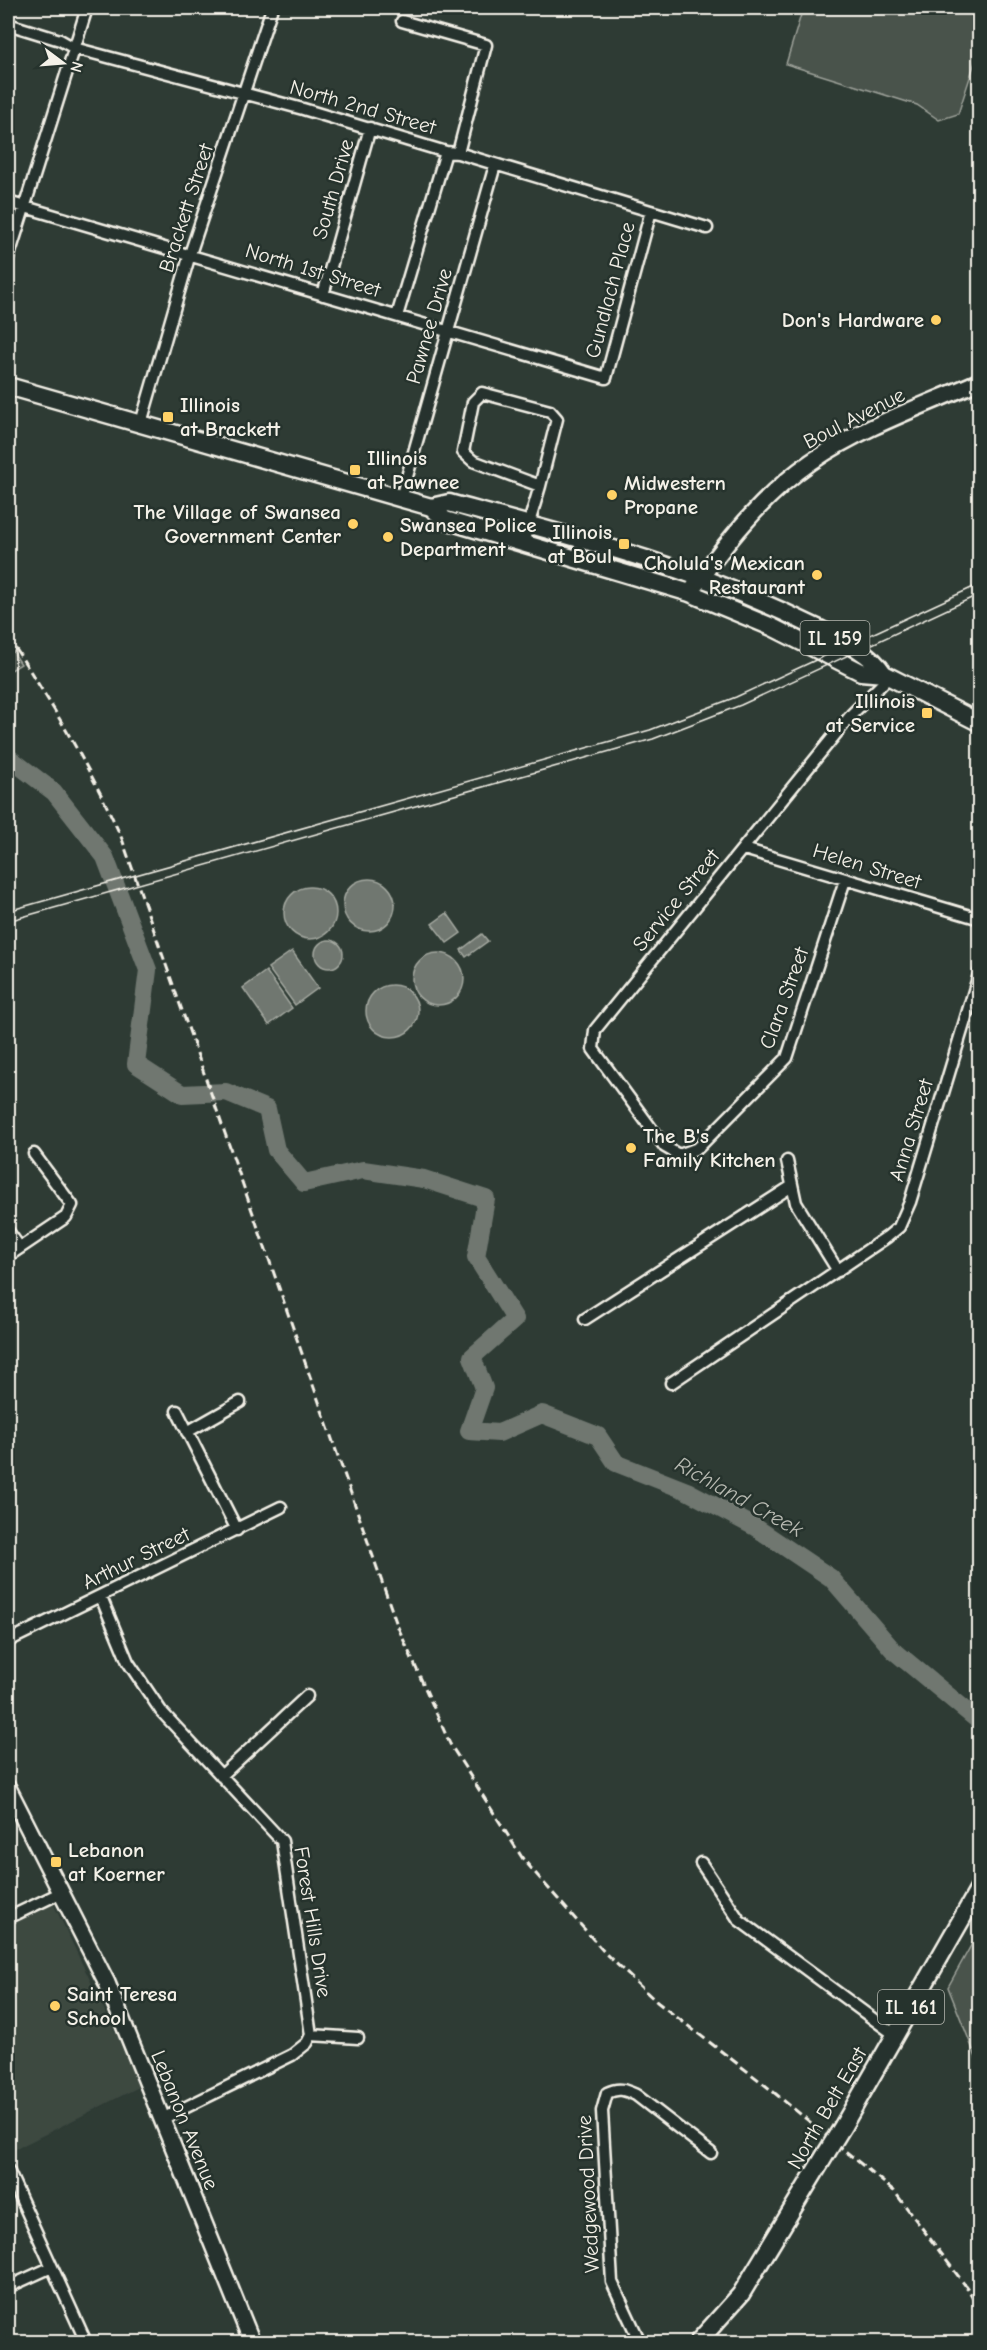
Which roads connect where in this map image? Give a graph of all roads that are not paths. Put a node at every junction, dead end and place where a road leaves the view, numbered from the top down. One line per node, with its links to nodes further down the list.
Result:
1 (87, 8): 5 (street)
2 (272, 8): 6 (street, Brackett Street)
3 (402, 21): 9 (street)
4 (8, 24): 5 (street, North 2nd Street)
5 (74, 48): 6 (street, North 2nd Street); 12 (street)
6 (245, 93): 7 (street, North 2nd Street); 15 (street, Brackett Street)
7 (370, 128): 8 (street, North 2nd Street); 17 (street, South Drive)
8 (446, 152): 9 (street, North 2nd Street); 18 (street)
9 (458, 153): 10 (street, North 2nd Street)
10 (495, 165): 13 (street, North 2nd Street); 19 (street, Pawnee Drive)
11 (8, 202): 12 (street, North 1st Street)
12 (24, 207): 15 (street, North 1st Street); 16 (street)
13 (651, 211): 14 (street, North 2nd Street); 20 (street, Gundlach Place)
14 (707, 228)
15 (190, 254): 17 (street, North 1st Street); 23 (street, Brackett Street)
16 (8, 259)
17 (323, 295): 18 (street, North 1st Street)
18 (397, 316): 19 (street, North 1st Street)
19 (448, 331): 20 (street, North 1st Street); 25 (street, Pawnee Drive)
20 (606, 378)
21 (980, 381): 29 (main road, Boul Avenue)
22 (8, 386): 23 (main road, IL 159)
23 (141, 423): 25 (main road, IL 159)
24 (540, 486): 24 (street); 27 (street)
25 (401, 498): 26 (main road, IL 159)
26 (431, 507): 27 (main road, IL 159); 28 (main road, IL 159)
27 (529, 525): 28 (street); 29 (main road, IL 159)
28 (523, 543): 30 (main road, IL 159)
29 (702, 576): 30 (main road, Boul Avenue); 31 (main road, IL 159)
30 (690, 593): 31 (main road, IL 159)
31 (886, 675): 32 (main road, IL 159); 33 (street, Service Street)
32 (980, 723)
33 (744, 849): 34 (street, Helen Street); 38 (street, Service Street)
34 (845, 880): 35 (street, Helen Street); 38 (street, Clara Street)
35 (980, 919)
36 (980, 971): 44 (street, Anna Street)
37 (34, 1154): 42 (street)
38 (678, 1155)
39 (787, 1161): 40 (street)
40 (792, 1186): 44 (street); 45 (street)
41 (8, 1231): 42 (street)
42 (20, 1248): 43 (street)
43 (8, 1256)
44 (838, 1271): 46 (street, Anna Street)
45 (585, 1319)
46 (671, 1383)
47 (240, 1402): 49 (street)
48 (177, 1411): 49 (street)
49 (187, 1432): 51 (street)
50 (280, 1507): 51 (street, Arthur Street)
51 (237, 1530): 52 (street, Arthur Street)
52 (101, 1597): 53 (street, Arthur Street); 55 (street, Forest Hills Drive)
53 (8, 1641)
54 (307, 1696): 55 (street)
55 (221, 1776): 61 (street, Forest Hills Drive)
56 (8, 1788): 59 (main road, Lebanon Avenue)
57 (701, 1863): 62 (street)
58 (980, 1887): 62 (main road, North Belt East / IL 161)
59 (60, 1893): 60 (street); 64 (main road, Lebanon Avenue)
60 (8, 1918)
61 (311, 2035): 63 (street); 64 (street)
62 (895, 2035): 72 (main road, North Belt East / IL 161, bridge)
63 (358, 2038)
64 (162, 2119): 70 (main road, Lebanon Avenue)
65 (711, 2153): 71 (street, Wedgewood Drive)
66 (8, 2170): 67 (street)
67 (52, 2267): 68 (street); 69 (street)
68 (8, 2287)
69 (86, 2343)
70 (252, 2343)
71 (640, 2343)
72 (698, 2343)

